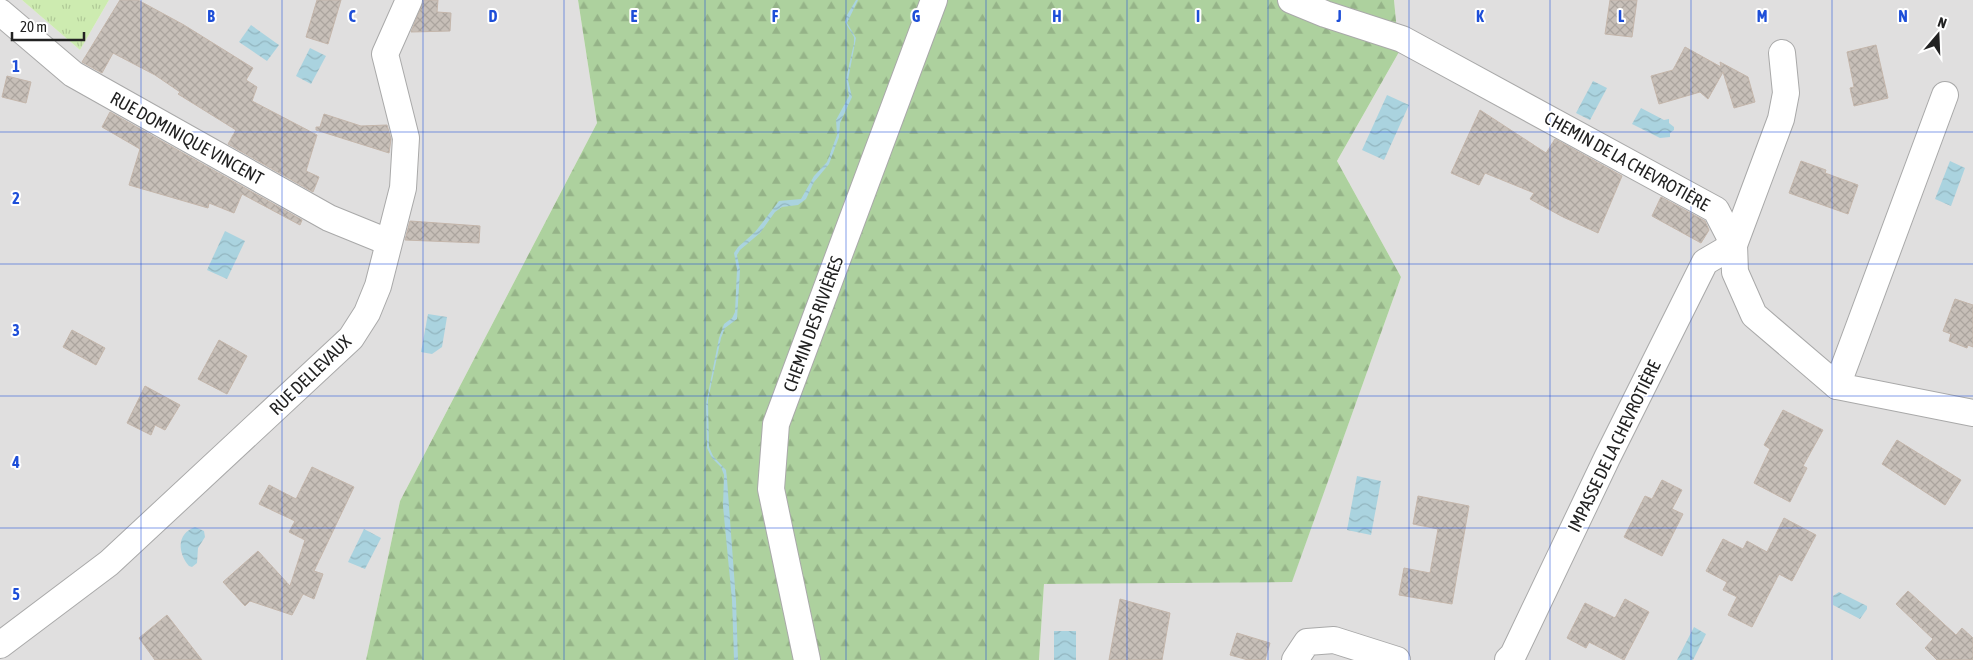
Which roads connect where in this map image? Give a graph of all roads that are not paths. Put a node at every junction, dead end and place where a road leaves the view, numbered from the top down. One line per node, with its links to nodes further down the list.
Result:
1 (409, 0): 7 (street, RUE DELLEVAUX)
2 (934, 0): 12 (street, CHEMIN DES RIVIÈRES)
3 (1291, 0): 8 (street, CHEMIN DE LA CHEVROTIÈRE)
4 (0, 12): 7 (street, RUE DOMINIQUE VINCENT)
5 (1782, 53): 8 (street)
6 (1945, 95): 9 (street)
7 (388, 242): 11 (street, RUE DELLEVAUX)
8 (1734, 245): 9 (street, CHEMIN DE LA CHEVROTIÈRE); 15 (street, IMPASSE DE LA CHEVROTIÈRE)
9 (1837, 386): 10 (street, CHEMIN DE LA CHEVROTIÈRE)
10 (1973, 414)
11 (0, 645)
12 (807, 660)
13 (1295, 660): 14 (street)
14 (1397, 660)
15 (1508, 660)

